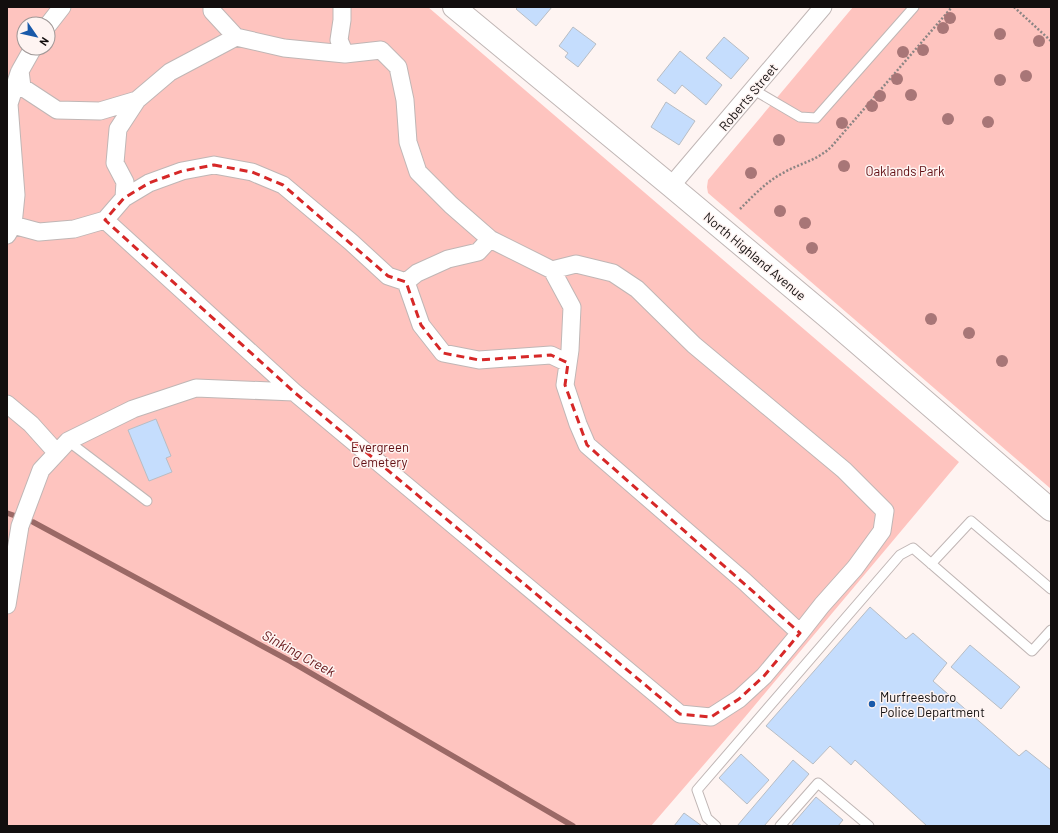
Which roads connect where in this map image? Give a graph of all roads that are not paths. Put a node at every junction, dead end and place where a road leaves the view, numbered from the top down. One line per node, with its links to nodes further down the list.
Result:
1 (212, 7): 6 (street)
2 (342, 7): 7 (street)
3 (454, 7): 14 (street, North Highland Avenue)
4 (823, 7): 10 (street, Roberts Street)
5 (914, 7): 10 (lane)
6 (236, 37): 7 (street); 11 (street)
7 (345, 54): 18 (street)
8 (28, 56): 9 (street)
9 (20, 71): 12 (street); 17 (street)
10 (754, 90): 14 (street, Roberts Street)
11 (137, 100): 12 (street); 13 (street)
12 (100, 111): 13 (street)
13 (118, 129): 15 (street)
14 (671, 186): 26 (street, North Highland Avenue)
15 (124, 198): 16 (street); 20 (street)
16 (105, 220): 17 (street); 22 (street)
17 (9, 228)
18 (490, 239): 19 (street); 20 (street)
19 (552, 270): 21 (street); 31 (street)
20 (406, 282): 21 (street)
21 (568, 363): 31 (street)
22 (294, 392): 24 (street); 31 (street)
23 (7, 404): 24 (street)
24 (62, 447): 25 (lane); 29 (street)
25 (147, 501)
26 (1051, 510)
27 (931, 564): 28 (lane); 30 (lane); 32 (lane)
28 (1051, 589)
29 (7, 605)
30 (1051, 630)
31 (800, 633)
32 (716, 826)
33 (780, 826): 34 (lane)
34 (868, 826)

